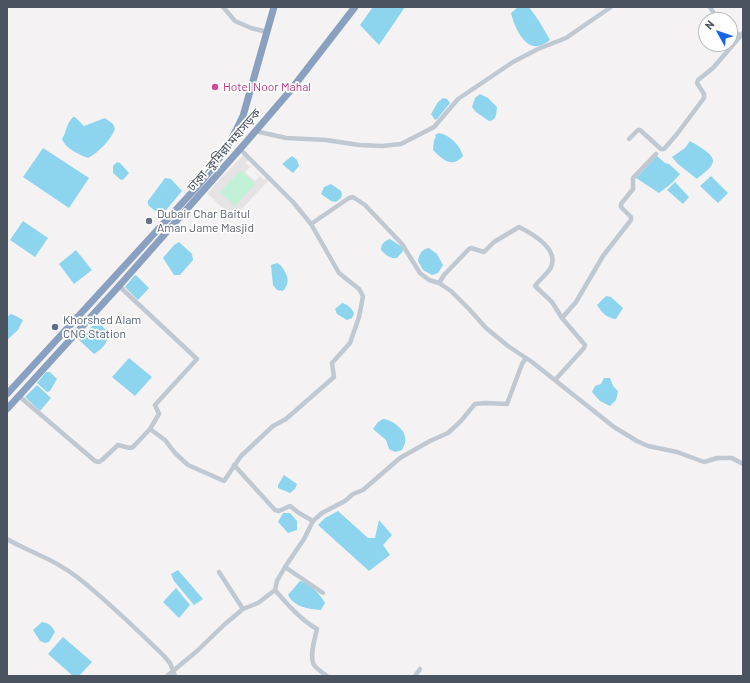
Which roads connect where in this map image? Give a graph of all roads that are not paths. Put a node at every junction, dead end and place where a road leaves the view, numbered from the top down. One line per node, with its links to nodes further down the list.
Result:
1 (223, 7): 5 (street)
2 (274, 7): 5 (highway, ঢাকা–কুমিল্লা মহাসড়ক)
3 (355, 7): 7 (highway, ঢাকা–কুমিল্লা মহাসড়ক)
4 (611, 7): 7 (street)
5 (267, 32): 8 (highway, ঢাকা–কুমিল্লা মহাসড়ক)
6 (742, 35): 9 (street)
7 (255, 131): 10 (highway, ঢাকা–কুমিল্লা মহাসড়ক)
8 (236, 132): 10 (highway); 11 (highway, ঢাকা–কুমিল্লা মহাসড়ক)
9 (628, 139)
10 (247, 141): 12 (highway, ঢাকা–কুমিল্লা মহাসড়ক)
11 (230, 143): 12 (highway); 20 (highway, ঢাকা–কুমিল্লা মহাসড়ক)
12 (240, 149): 14 (street); 16 (highway, ঢাকা–কুমিল্লা মহাসড়ক)
13 (656, 154): 17 (street)
14 (311, 224): 15 (street); 25 (street)
15 (439, 283): 17 (street); 18 (street)
16 (119, 286): 21 (highway, ঢাকা–কুমিল্লা মহাসড়ক); 23 (street)
17 (562, 318): 19 (street)
18 (526, 358): 19 (street); 26 (street)
19 (555, 380): 24 (street)
20 (7, 394)
21 (19, 396): 22 (highway, ঢাকা–কুমিল্লা মহাসড়ক); 23 (street)
22 (7, 408)
23 (150, 429): 25 (street)
24 (743, 464)
25 (234, 465): 26 (street)
26 (313, 521): 28 (street)
27 (7, 539): 34 (street)
28 (285, 567): 30 (street); 31 (street)
29 (219, 572): 32 (street)
30 (275, 590): 32 (street); 36 (street)
31 (323, 593)
32 (243, 609): 34 (street)
33 (420, 669): 37 (street)
34 (174, 674): 35 (street)
35 (166, 676)
36 (327, 676)
37 (415, 676)

